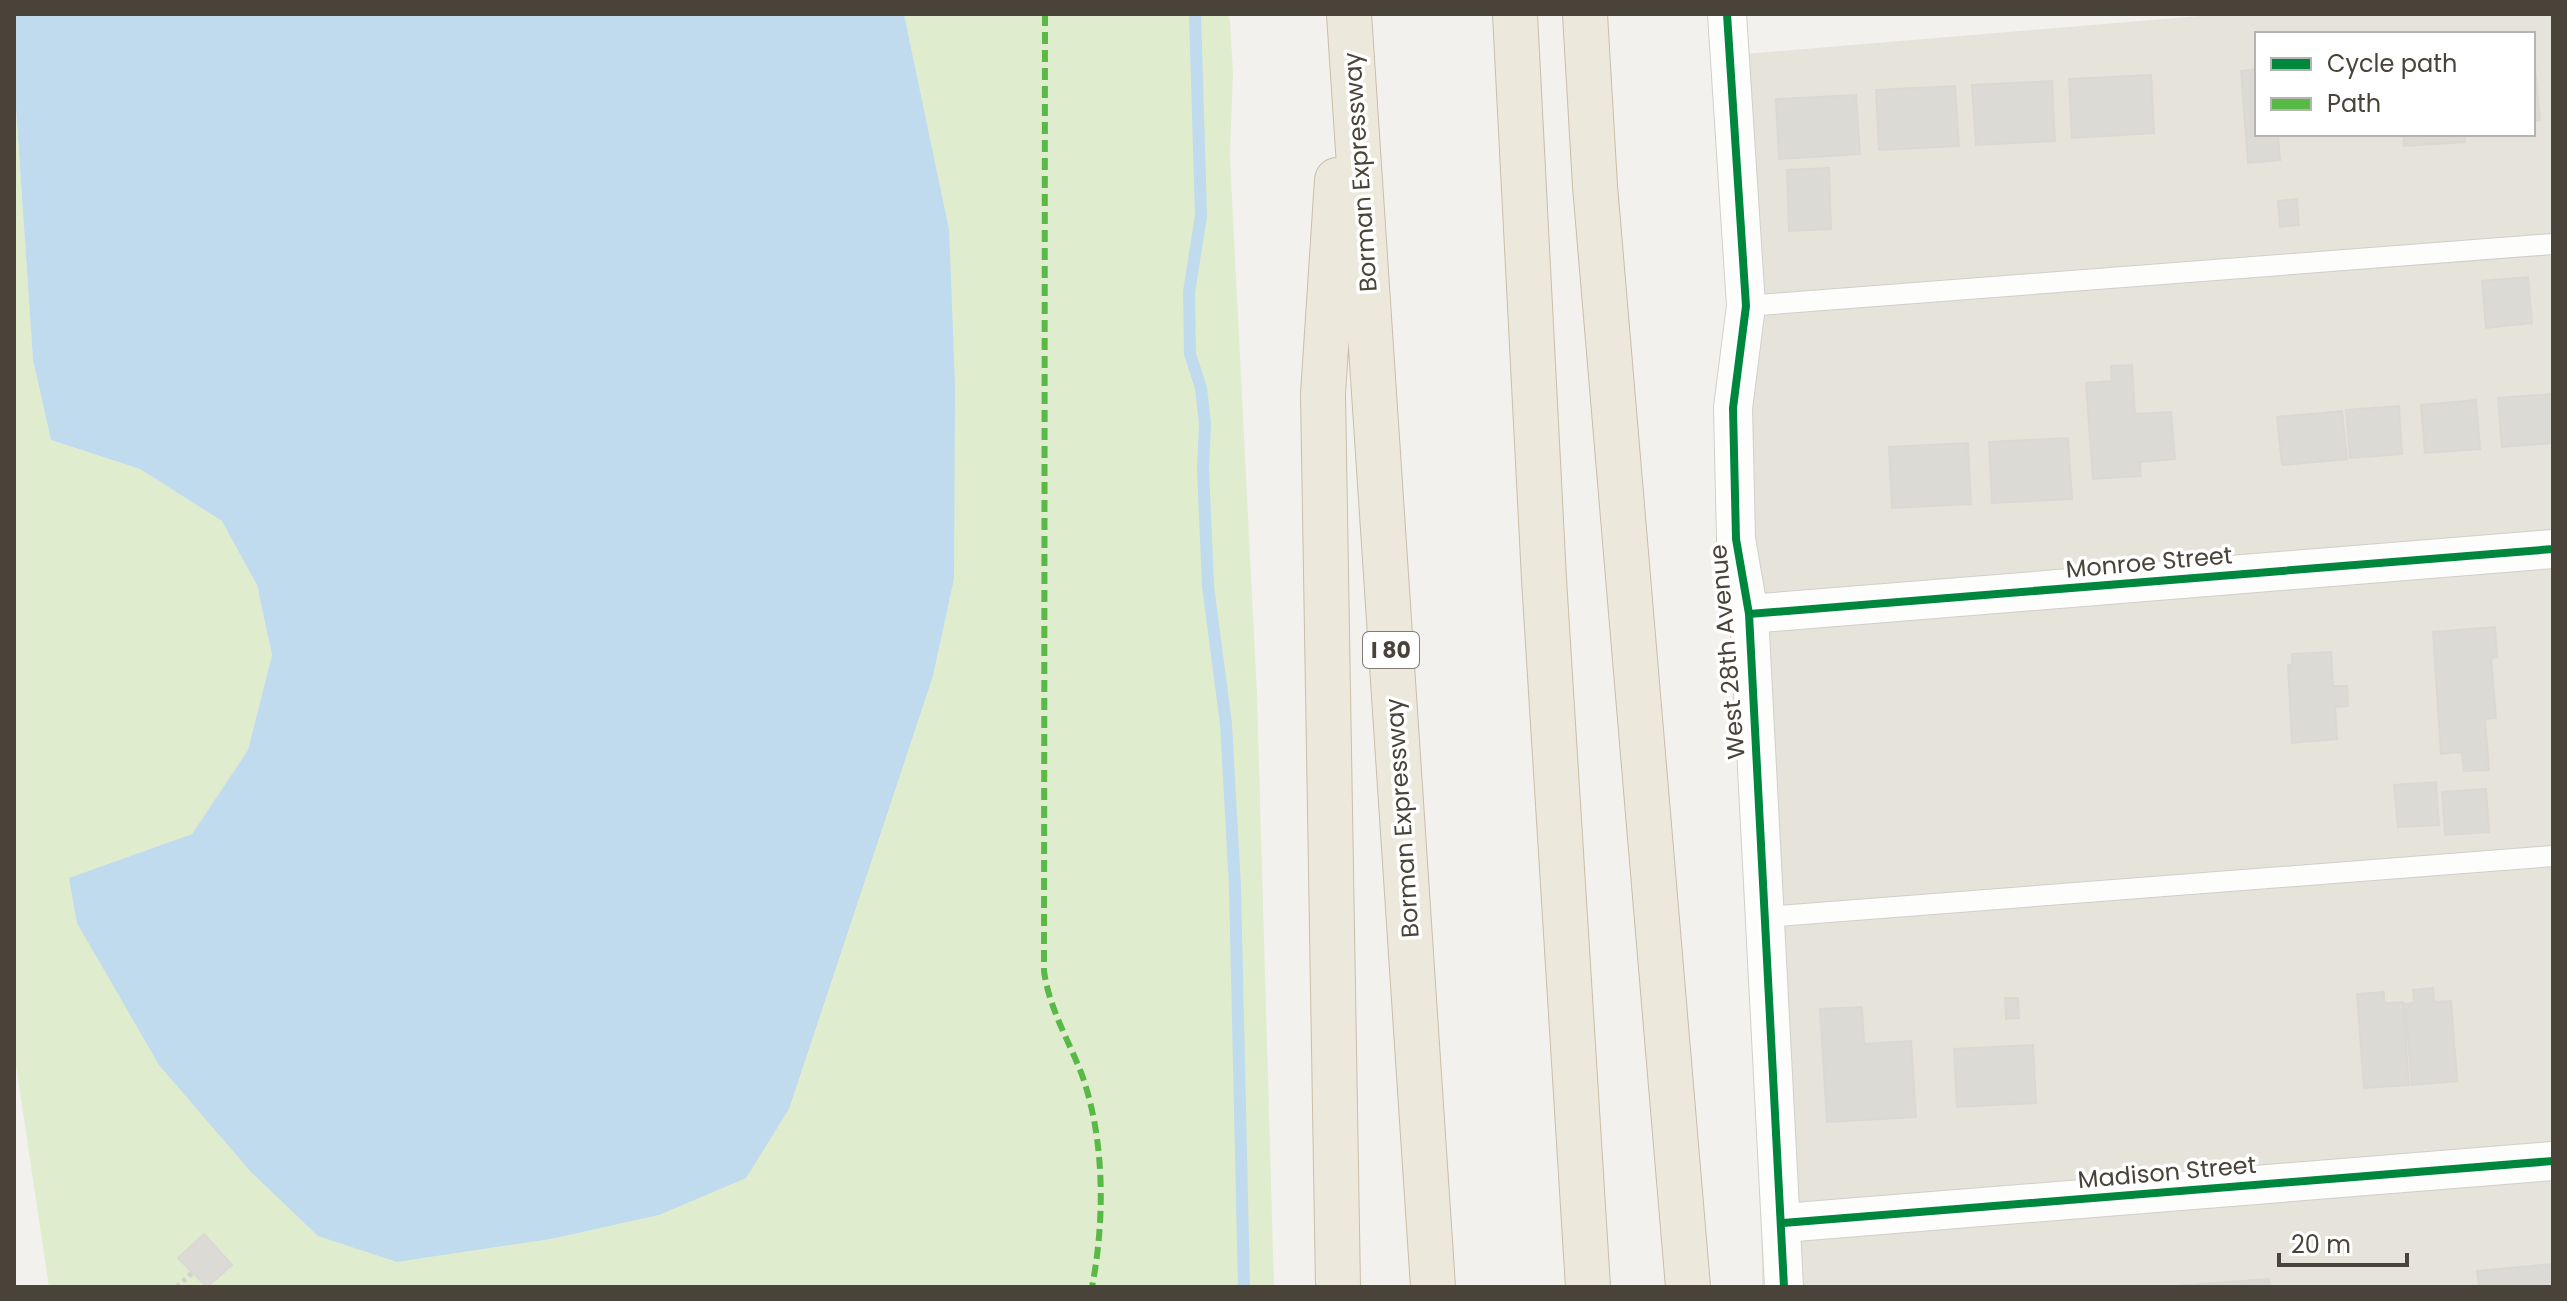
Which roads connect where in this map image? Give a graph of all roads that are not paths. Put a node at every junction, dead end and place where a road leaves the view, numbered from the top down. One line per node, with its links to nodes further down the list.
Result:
1 (1349, 14): 13 (highway); 14 (highway, Borman Expressway / I 80)
2 (1515, 14): 15 (highway)
3 (1585, 14): 16 (highway)
4 (1727, 14): 6 (street, West 28th Avenue)
5 (2553, 244): 6 (lane)
6 (1746, 306): 8 (street, West 28th Avenue)
7 (2553, 549): 8 (street, Monroe Street)
8 (1749, 614): 10 (street, West 28th Avenue)
9 (2553, 856): 10 (lane)
10 (1765, 917): 12 (street, West 28th Avenue)
11 (2553, 1161): 12 (street, Madison Street)
12 (1783, 1223): 17 (street, West 28th Avenue)
13 (1338, 1287)
14 (1433, 1287)
15 (1588, 1287)
16 (1688, 1287)
17 (1784, 1287)

